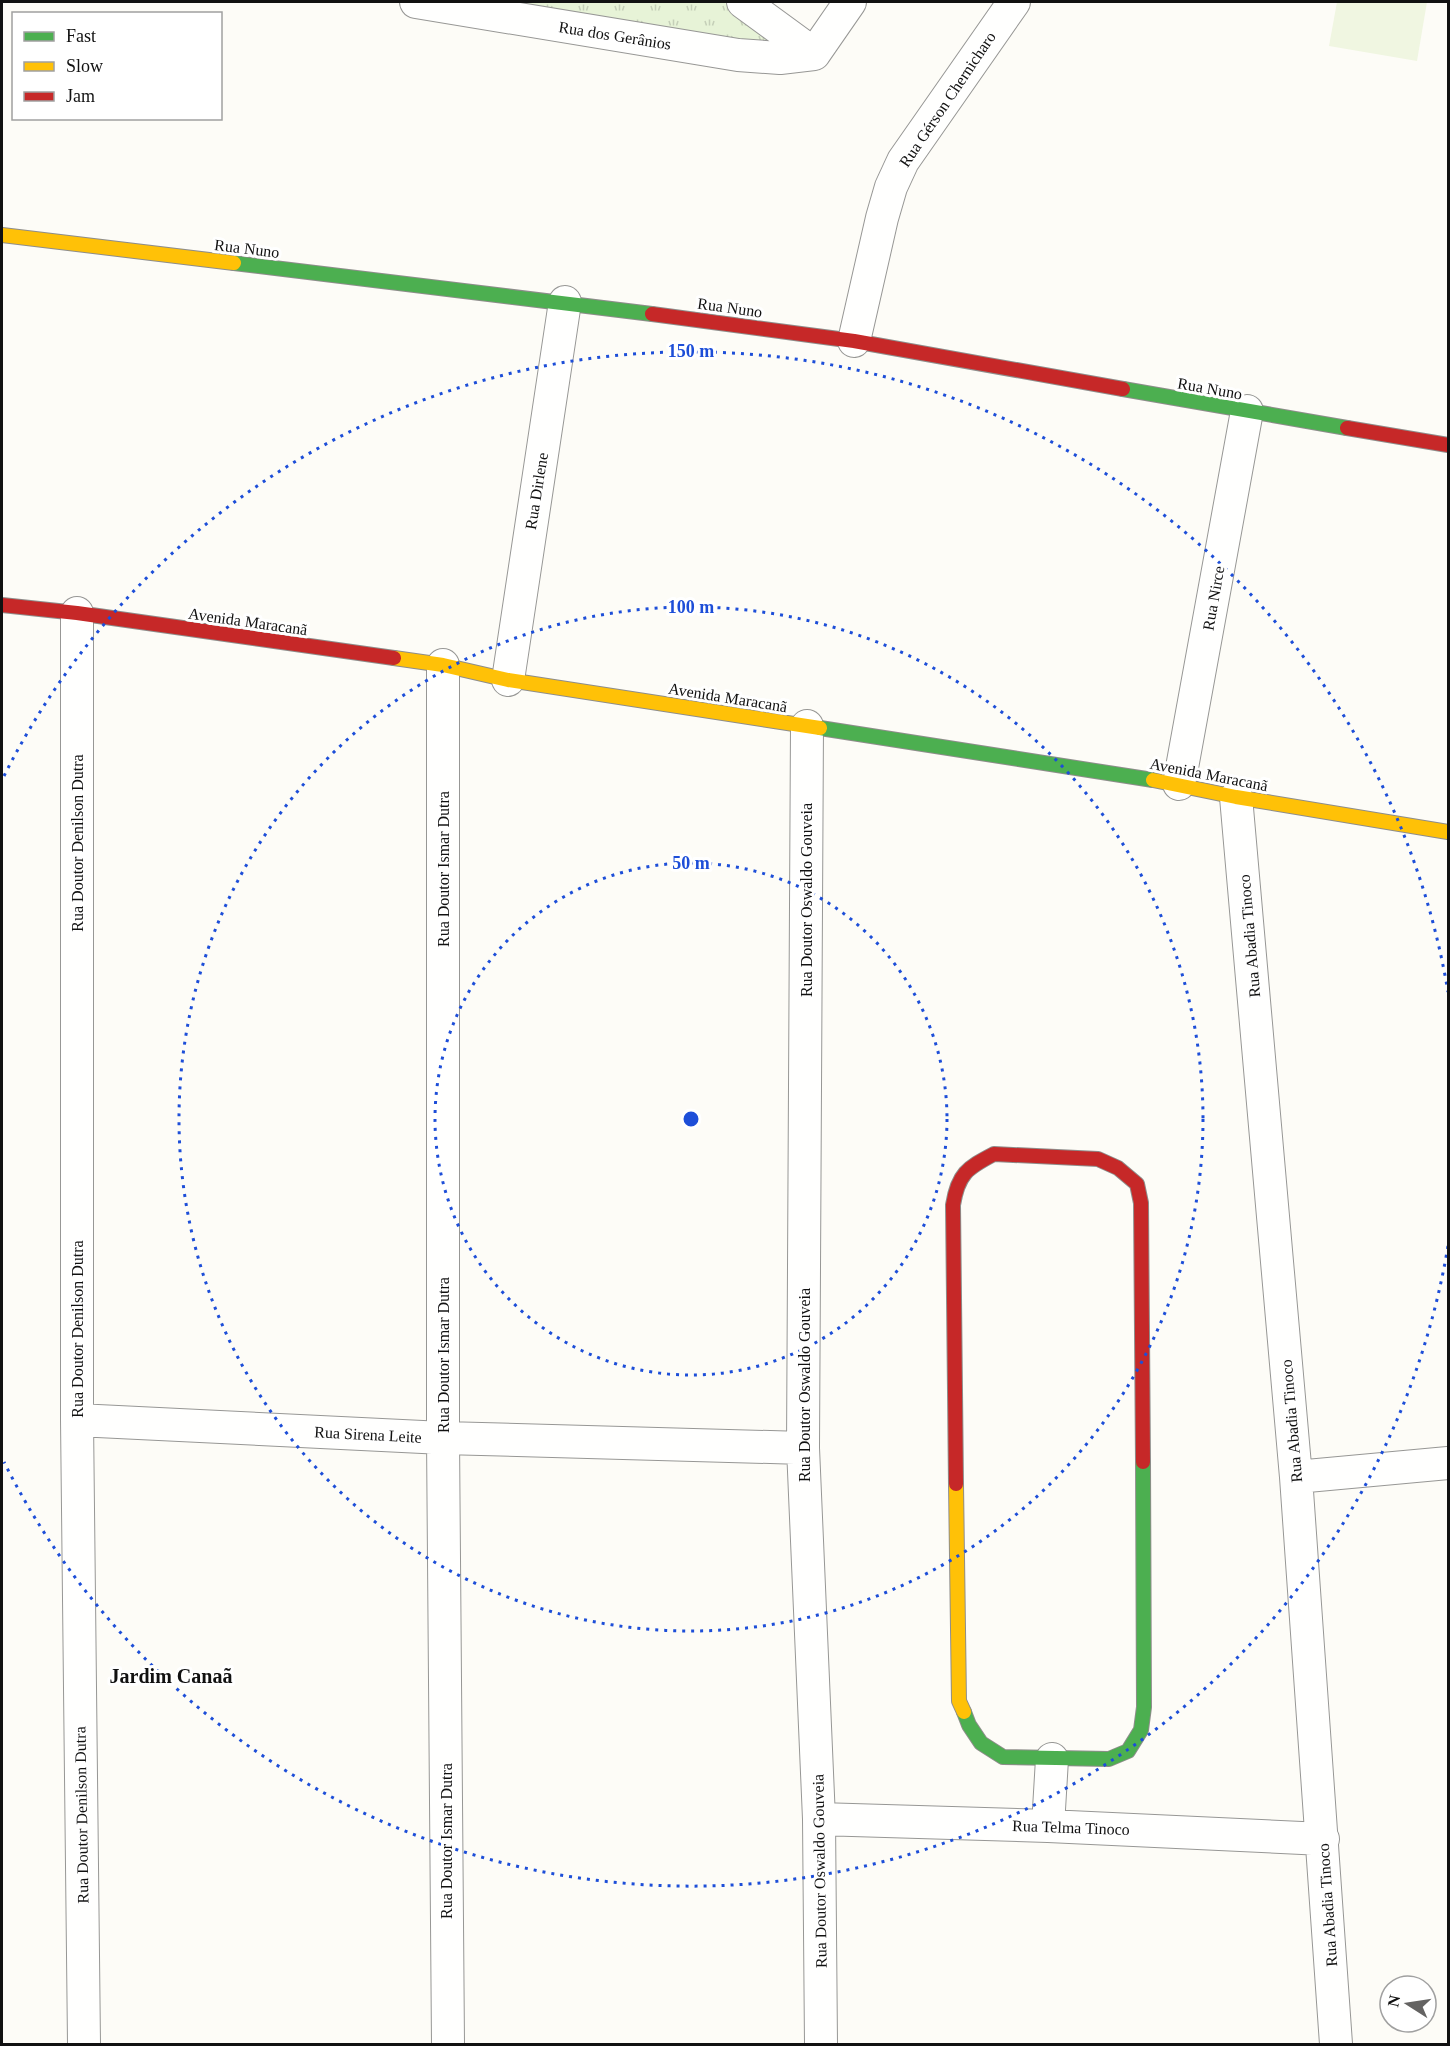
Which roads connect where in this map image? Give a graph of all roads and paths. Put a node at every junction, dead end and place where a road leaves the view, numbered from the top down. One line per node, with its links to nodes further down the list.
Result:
1 (416, 2): 5 (street, Rua dos Gerânios)
2 (743, 2): 5 (street)
3 (850, 2): 5 (street)
4 (1014, 2): 8 (street, Rua Gérson Chernicharo)
5 (814, 54)
6 (2, 235): 7 (street, Rua Nuno)
7 (565, 302): 8 (street, Rua Nuno); 14 (street, Rua Dirlene)
8 (854, 341): 9 (street, Rua Nuno)
9 (1246, 411): 10 (street, Rua Nuno); 16 (street, Rua Nirce)
10 (1449, 445)
11 (2, 605): 12 (street, Avenida Maracanã)
12 (77, 614): 13 (street, Avenida Maracanã); 19 (street, Rua Doutor Denilson Dutra)
13 (443, 665): 14 (street, Avenida Maracanã); 20 (street, Rua Doutor Ismar Dutra)
14 (508, 680): 15 (street, Avenida Maracanã)
15 (807, 726): 16 (street, Avenida Maracanã); 21 (street, Rua Doutor Oswaldo Gouveia)
16 (1179, 784): 17 (street, Avenida Maracanã)
17 (1236, 797): 18 (street, Avenida Maracanã); 23 (street, Rua Abadia Tinoco)
18 (1449, 832)
19 (77, 1420): 20 (street, Rua Sirena Leite); 28 (street, Rua Doutor Denilson Dutra)
20 (443, 1438): 21 (street, Rua Sirena Leite); 29 (street, Rua Doutor Ismar Dutra)
21 (802, 1448): 25 (street, Rua Doutor Oswaldo Gouveia)
22 (1449, 1463): 23 (street)
23 (1296, 1477): 27 (street, Rua Abadia Tinoco)
24 (1052, 1759): 24 (street); 26 (street)
25 (819, 1819): 26 (street, Rua Telma Tinoco); 30 (street, Rua Doutor Oswaldo Gouveia)
26 (1048, 1826): 27 (street, Rua Telma Tinoco)
27 (1323, 1839): 31 (street, Rua Abadia Tinoco)
28 (84, 2044)
29 (448, 2044)
30 (822, 2044)
31 (1336, 2044)

